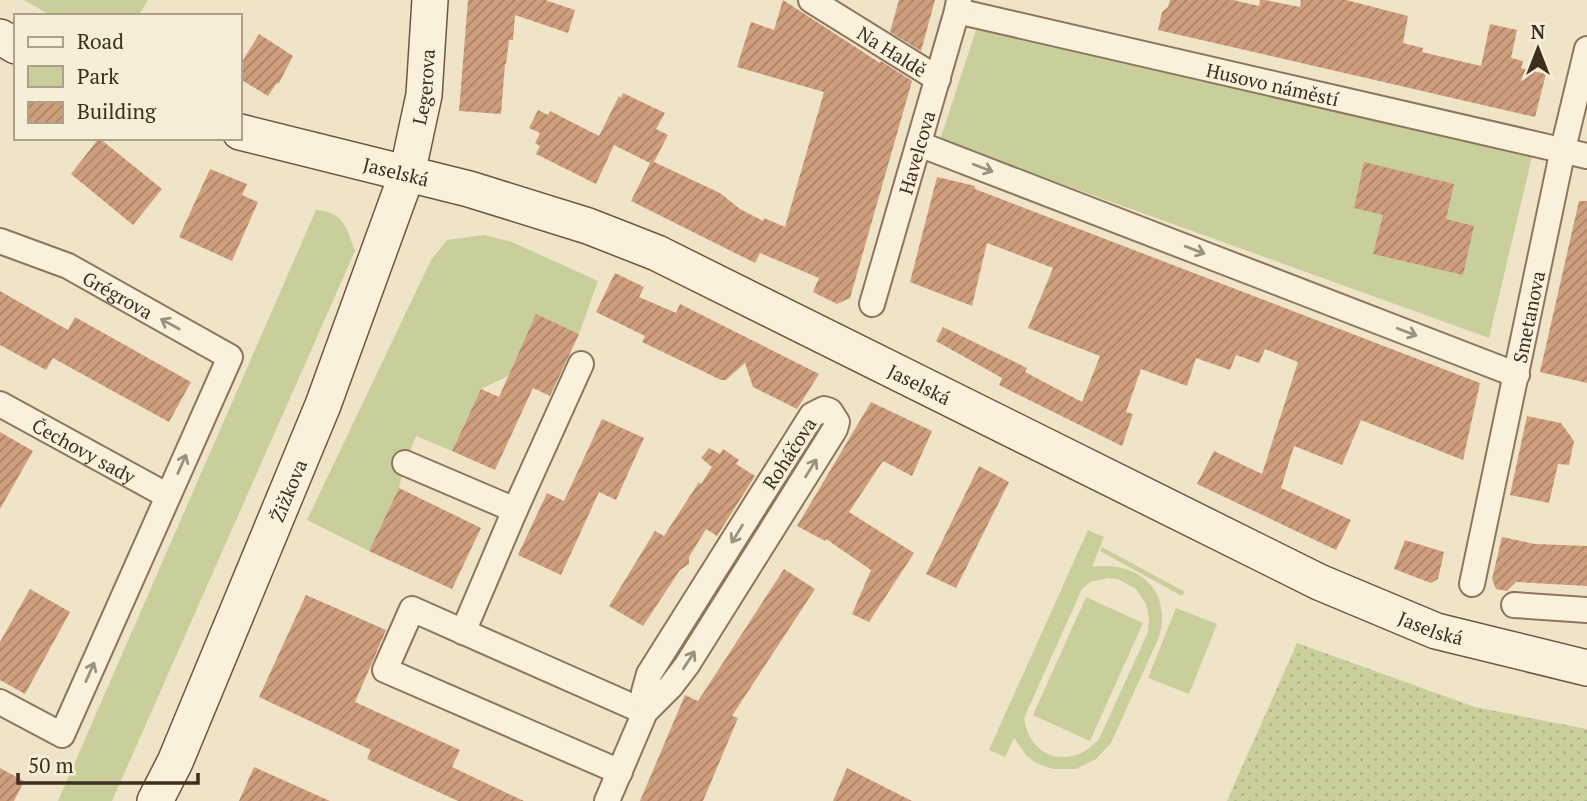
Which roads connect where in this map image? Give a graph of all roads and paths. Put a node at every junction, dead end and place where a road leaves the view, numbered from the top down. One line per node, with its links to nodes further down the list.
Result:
1 (430, 0): 10 (street, Legerova)
2 (811, 0): 5 (street, Na Haldě)
3 (958, 6): 5 (street, Havelcova); 8 (street, Husovo náměstí)
4 (1587, 49): 8 (street, Smetanova)
5 (938, 79): 7 (street, Havelcova)
6 (242, 133): 10 (street, Jaselská)
7 (919, 144): 12 (street, Havelcova); 14 (street, one-way to 14)
8 (1563, 149): 9 (street, Husovo náměstí); 14 (street, Smetanova)
9 (1587, 156)
10 (407, 174): 23 (street, Jaselská); 27 (street, Žižkova)
11 (0, 241): 17 (street, Grégrova, one-way to 11)
12 (872, 304)
13 (581, 364): 18 (street)
14 (1517, 375): 19 (street, Smetanova)
15 (0, 404): 17 (street, Čechovy sady)
16 (405, 463): 18 (street)
17 (168, 496): 24 (street, one-way to 17)
18 (515, 510): 22 (street)
19 (1472, 584)
20 (1514, 605): 21 (street)
21 (1587, 610)
22 (463, 632): 25 (street); 26 (street)
23 (1587, 668)
24 (0, 702)
25 (645, 712): 25 (street, Roháčova, one-way to 25); 26 (street, Roháčova)
26 (620, 772): 28 (street, Roháčova)
27 (155, 794)
28 (607, 801)

